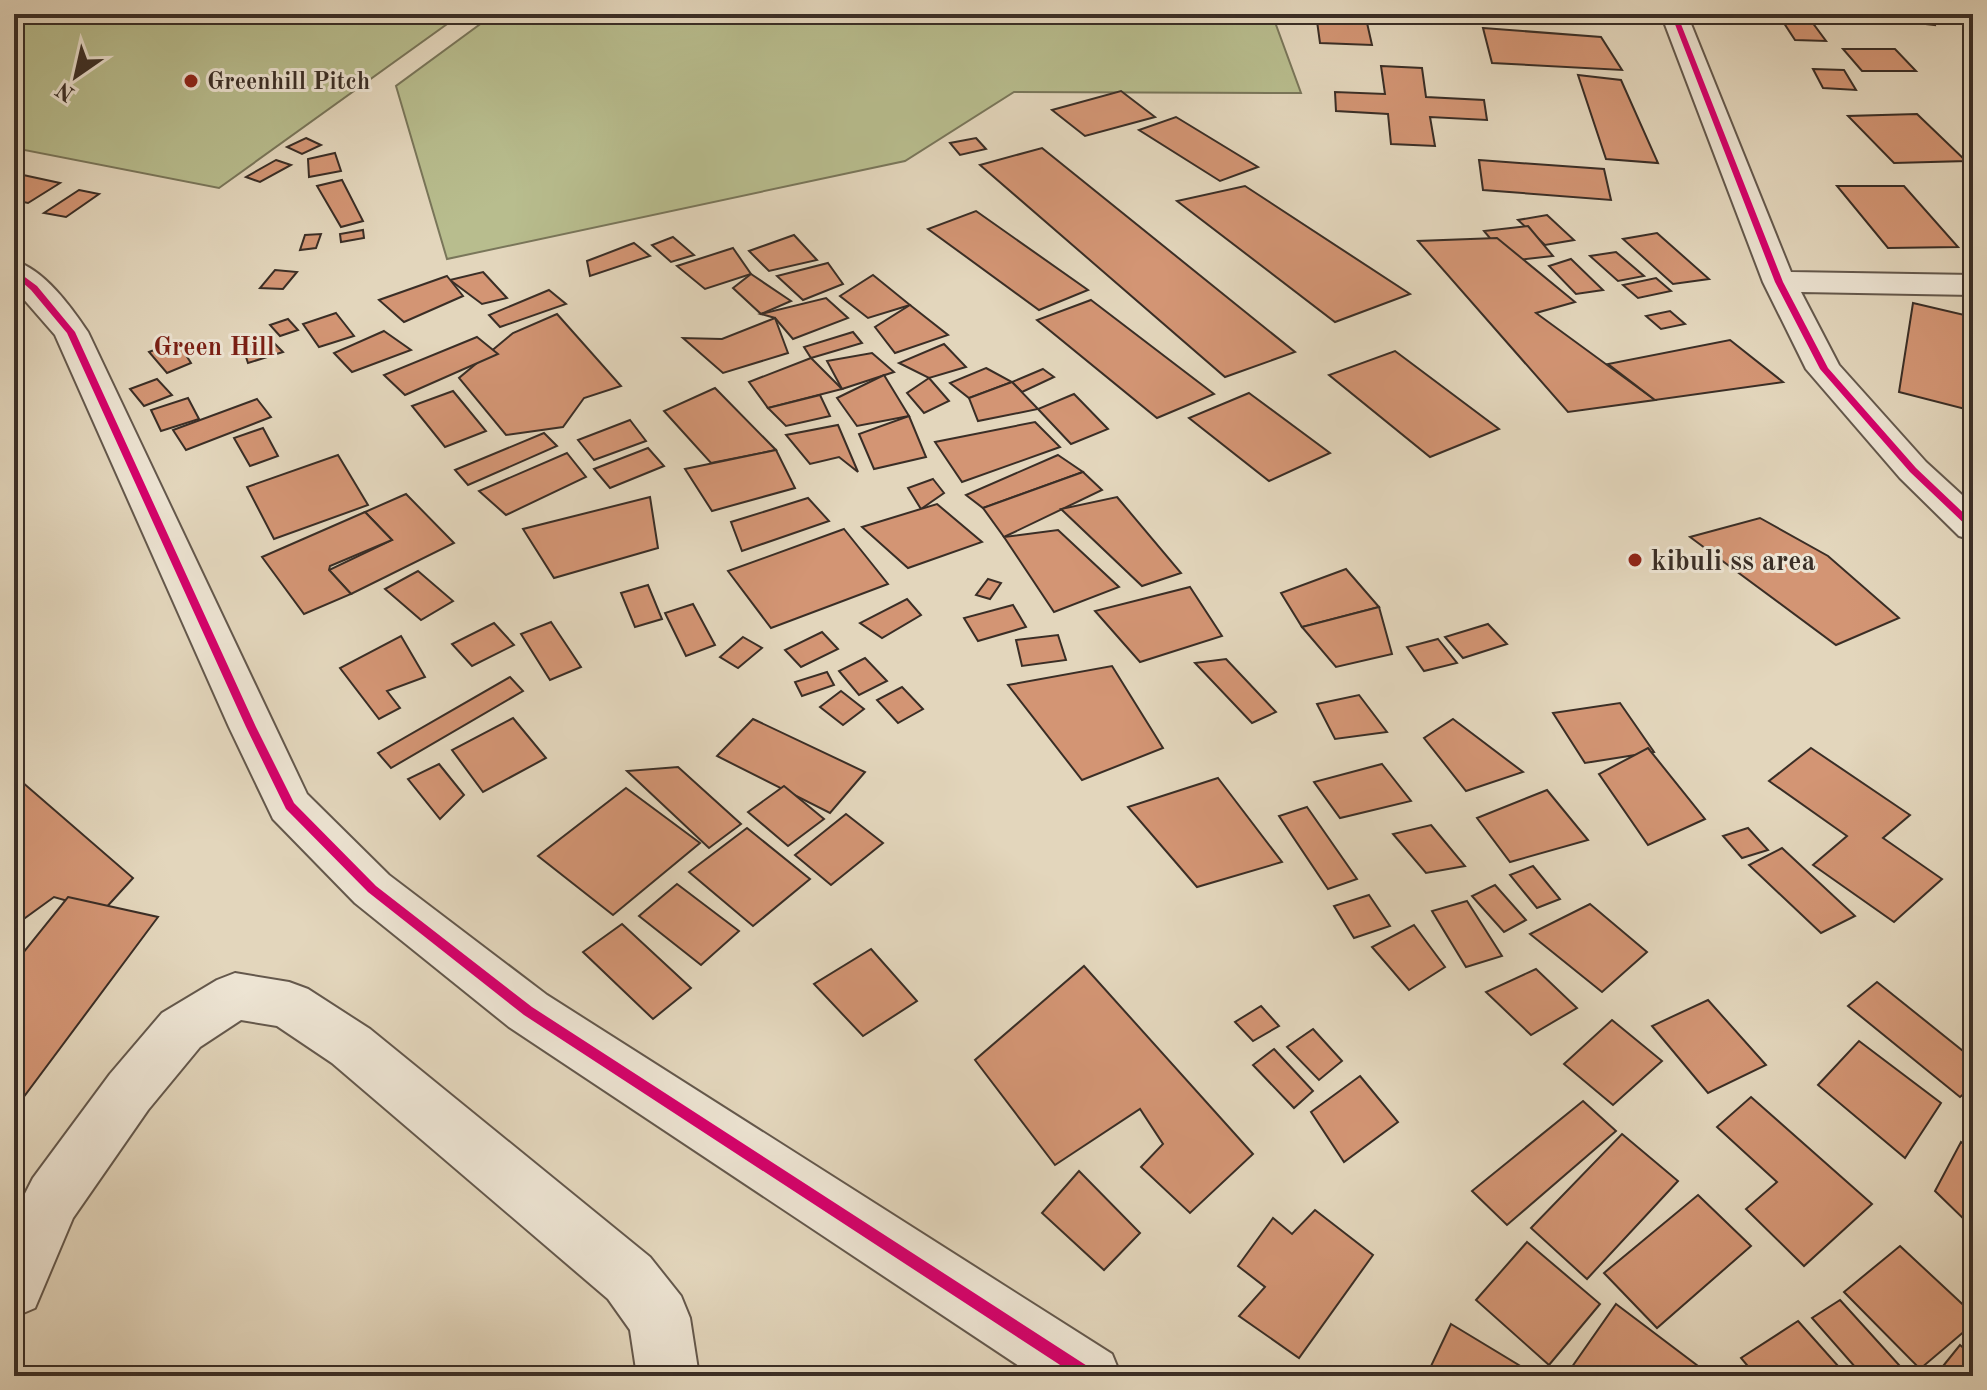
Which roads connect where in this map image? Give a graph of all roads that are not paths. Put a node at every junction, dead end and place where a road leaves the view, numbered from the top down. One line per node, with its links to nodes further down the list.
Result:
1 (1674, 14): 3 (street)
2 (14, 271): 8 (street)
3 (1779, 282): 4 (street); 5 (street)
4 (1973, 285)
5 (1973, 527)
6 (14, 1287): 7 (street)
7 (668, 1376)
8 (1090, 1376)

